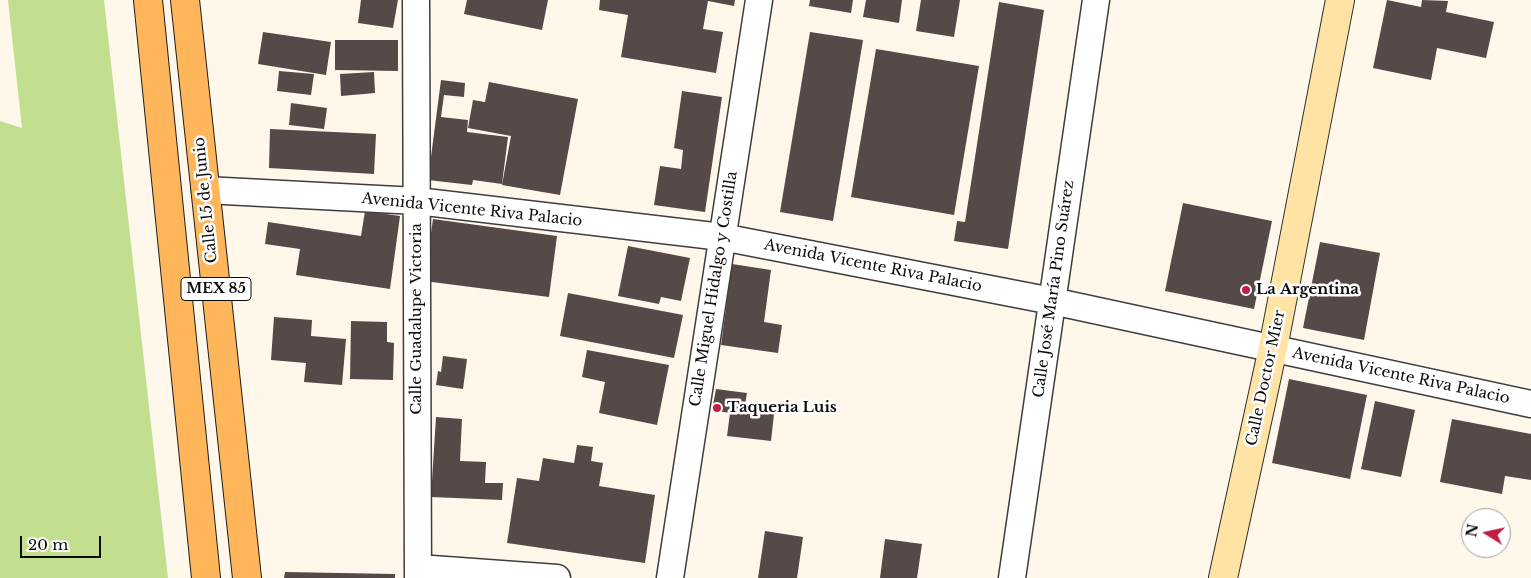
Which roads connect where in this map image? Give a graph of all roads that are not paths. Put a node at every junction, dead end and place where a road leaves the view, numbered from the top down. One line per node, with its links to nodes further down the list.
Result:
1 (148, 0): 14 (main road, MEX 85)
2 (185, 0): 7 (main road, Calle 15 de Junio / MEX 85)
3 (416, 0): 8 (street, Calle Guadalupe Victoria)
4 (760, 0): 9 (street, Calle Miguel Hidalgo y Costilla)
5 (1096, 0): 10 (street, Calle José María Pino Suárez)
6 (1340, 0): 11 (main road, Calle Doctor Mier)
7 (205, 190): 8 (street, Avenida Vicente Riva Palacio); 13 (main road, Calle 15 de Junio / MEX 85)
8 (417, 202): 9 (street, Avenida Vicente Riva Palacio); 15 (street, Calle Guadalupe Victoria)
9 (722, 237): 10 (street, Avenida Vicente Riva Palacio); 19 (street, Calle Miguel Hidalgo y Costilla)
10 (1052, 300): 11 (street, Avenida Vicente Riva Palacio); 20 (street, Calle José María Pino Suárez)
11 (1273, 348): 12 (street, Avenida Vicente Riva Palacio); 21 (main road, Calle Doctor Mier)
12 (1531, 404)
13 (232, 435): 14 (main road); 17 (main road, Calle 15 de Junio / MEX 85)
14 (193, 441): 16 (main road, MEX 85)
15 (418, 573): 18 (street)
16 (206, 578)
17 (247, 578)
18 (557, 578)
19 (670, 578)
20 (1012, 578)
21 (1223, 578)

